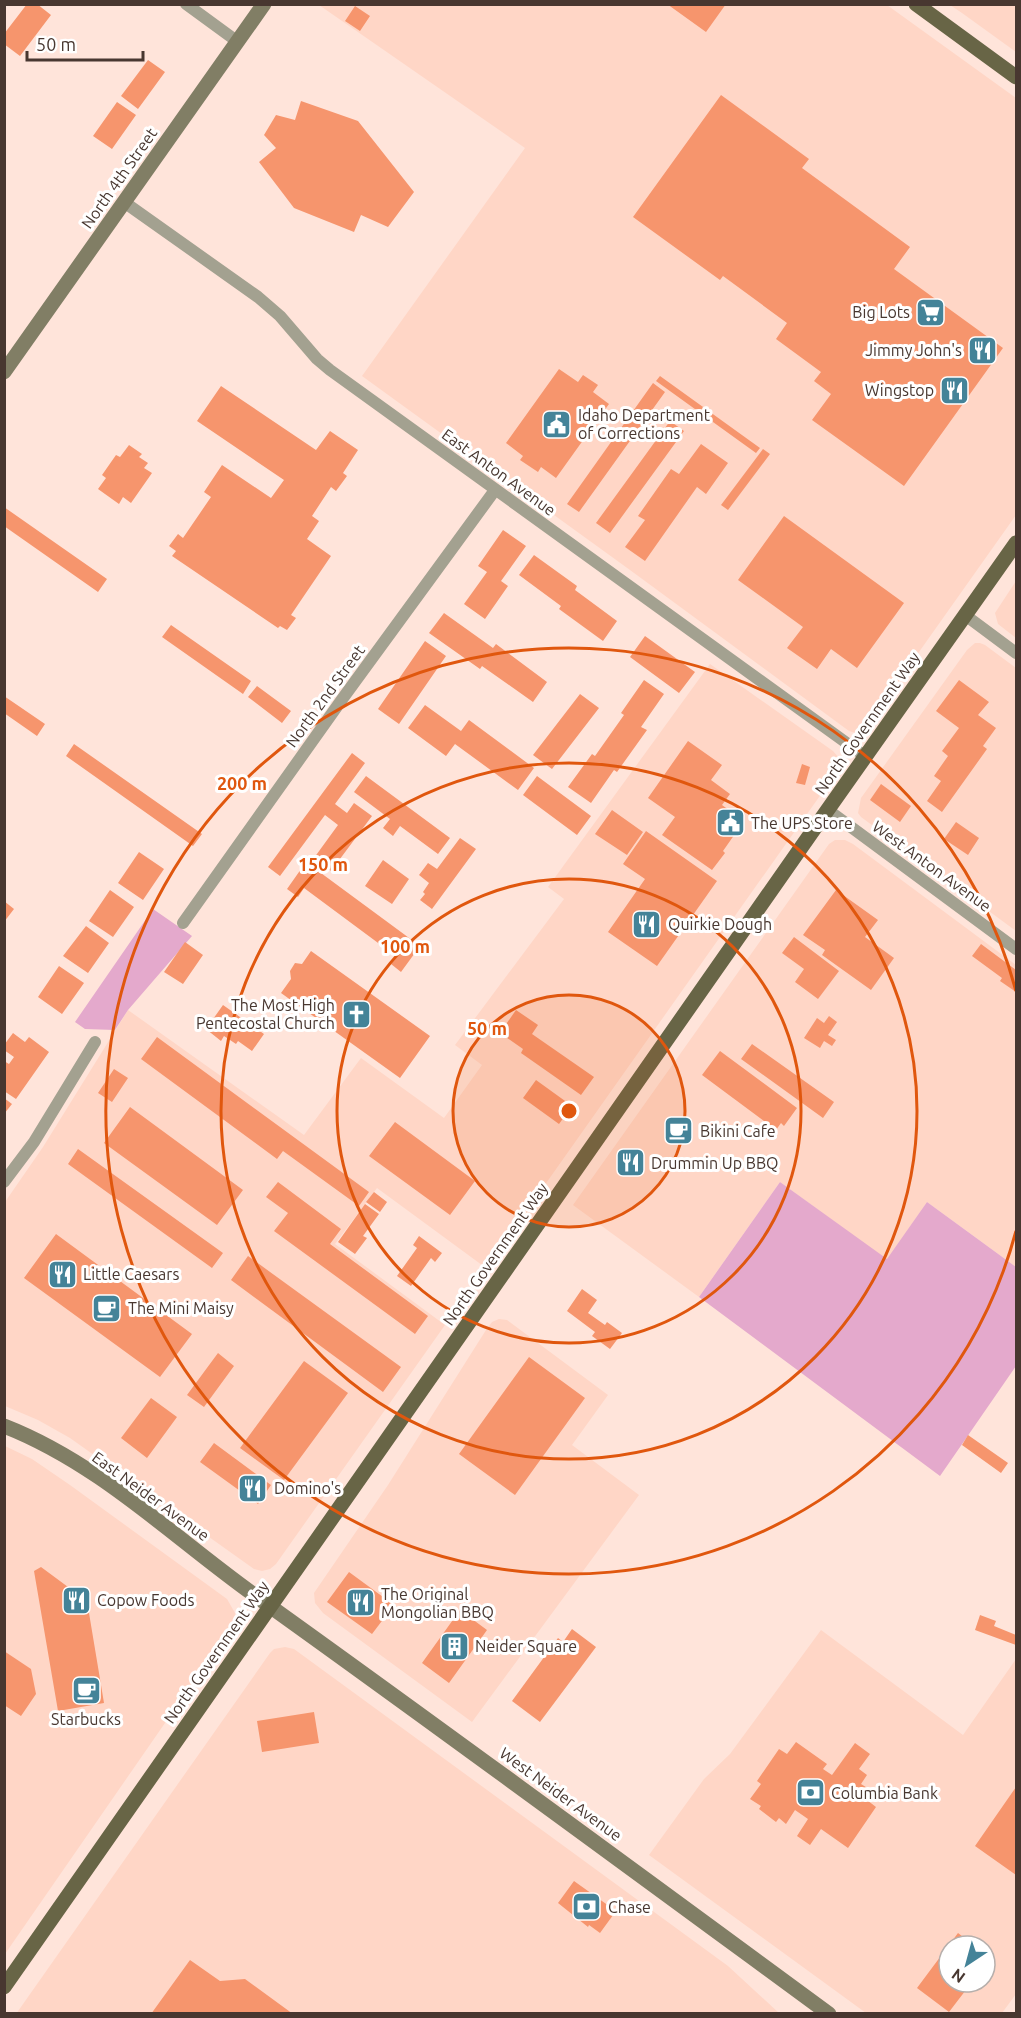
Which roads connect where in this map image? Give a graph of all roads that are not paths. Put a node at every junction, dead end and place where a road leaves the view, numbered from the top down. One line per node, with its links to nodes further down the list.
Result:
1 (186, 4): 4 (street)
2 (264, 4): 4 (main road, North 4th Street)
3 (916, 4): 5 (main road)
4 (238, 42): 6 (main road, North 4th Street)
5 (1017, 77)
6 (124, 202): 7 (main road, North 4th Street); 8 (street, East Anton Avenue)
7 (4, 372)
8 (495, 489): 12 (street, East Anton Avenue); 14 (street, North 2nd Street)
9 (1017, 543): 10 (main road, North Government Way)
10 (965, 615): 11 (street); 12 (main road, North Government Way)
11 (1017, 653)
12 (866, 757): 13 (main road, North Government Way)
13 (828, 810): 15 (street, West Anton Avenue); 19 (main road, North Government Way)
14 (183, 923)
15 (1017, 949)
16 (95, 1042): 17 (street)
17 (4, 1182)
18 (4, 1426): 19 (main road, East Neider Avenue)
19 (270, 1606): 20 (main road, North Government Way); 21 (main road, West Neider Avenue)
20 (4, 1987)
21 (829, 2013)

